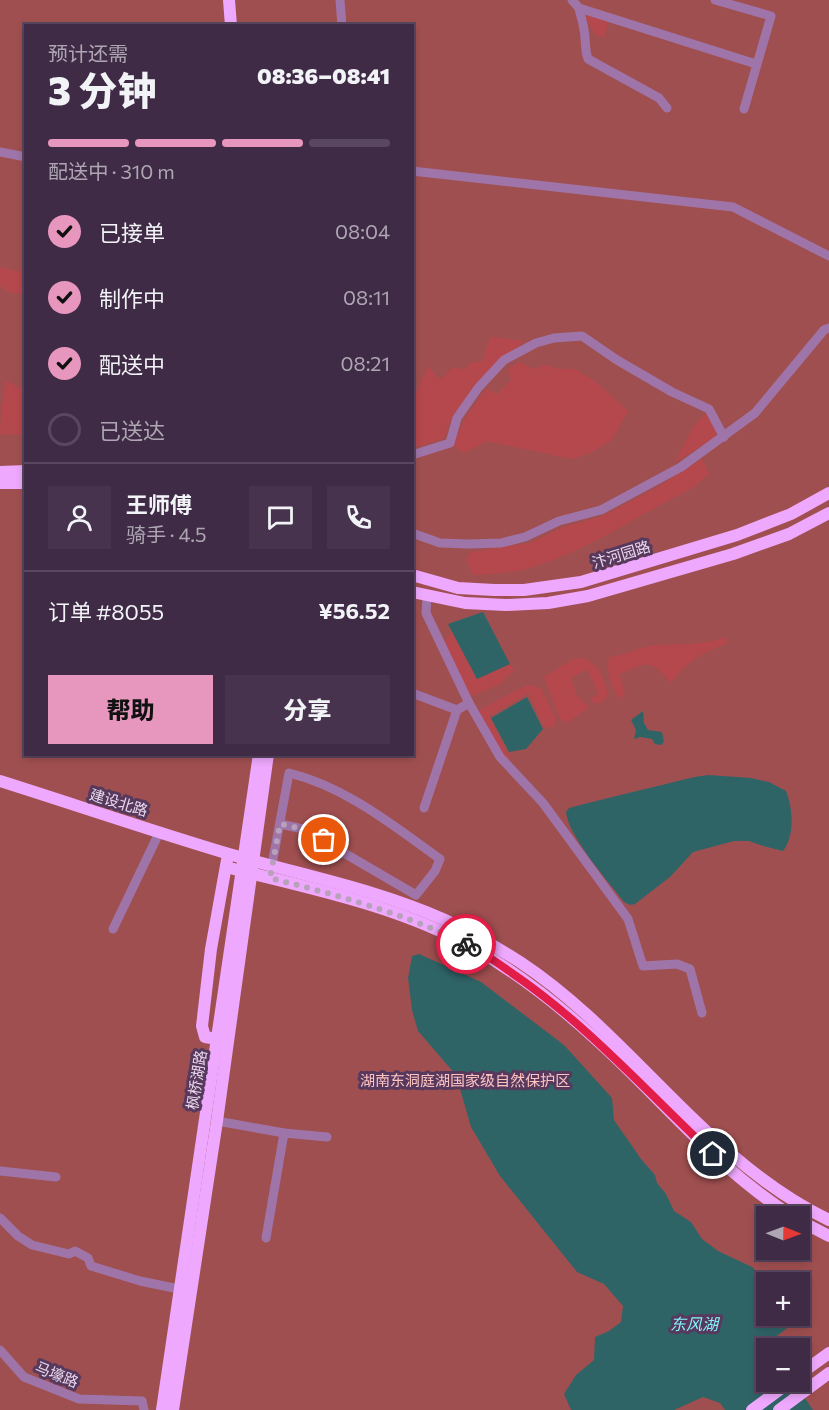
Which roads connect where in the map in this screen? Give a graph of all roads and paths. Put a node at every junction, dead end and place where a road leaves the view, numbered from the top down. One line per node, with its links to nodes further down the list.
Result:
1 (229, 0): 5 (main road)
2 (340, 0): 6 (street)
3 (716, 0): 7 (street)
4 (576, 4): 7 (street); 8 (street)
5 (231, 24)
6 (342, 24)
7 (756, 64): 9 (street)
8 (667, 108)
9 (744, 109)
10 (0, 152): 11 (street)
11 (24, 156)
12 (414, 171): 13 (street)
13 (829, 256)
14 (829, 328): 15 (street)
15 (724, 437): 16 (street); 23 (street)
16 (414, 455)
17 (24, 471): 18 (main road)
18 (0, 472)
19 (0, 483): 20 (main road)
20 (24, 483)
21 (829, 493): 24 (main road, 汴河园路)
22 (829, 513): 26 (main road, 汴河园路)
23 (414, 534)
24 (414, 576)
25 (414, 593): 26 (main road, 汴河园路)
26 (427, 596): 28 (street)
27 (414, 694): 29 (street)
28 (469, 703): 29 (street); 40 (street)
29 (457, 710): 33 (street)
30 (259, 756): 41 (main road, 枫桥湖路)
31 (268, 756): 42 (main road, 枫桥湖路)
32 (0, 781): 35 (main road, 建设北路)
33 (424, 808)
34 (280, 824): 34 (street); 38 (street)
35 (160, 831): 36 (main road, 建设北路); 39 (street)
36 (228, 853): 37 (main road); 38 (main road, 建设北路)
37 (226, 867): 38 (main road); 41 (main road)
38 (271, 872): 48 (main road); 50 (main road)
39 (113, 929)
40 (702, 1013)
41 (218, 1039): 42 (main road, 枫桥湖路)
42 (213, 1106): 43 (main road, 枫桥湖路); 54 (main road, 枫桥湖路)
43 (217, 1121): 44 (street); 62 (main road, 枫桥湖路)
44 (284, 1133): 45 (street); 53 (street)
45 (327, 1137)
46 (0, 1171): 47 (street)
47 (56, 1177)
48 (778, 1206)
49 (0, 1218): 54 (street)
50 (829, 1220)
51 (810, 1226): 52 (main road)
52 (829, 1236)
53 (266, 1238)
54 (180, 1289): 61 (main road, 枫桥湖路)
55 (0, 1350): 60 (street, 马壕路)
56 (829, 1353): 57 (main road)
57 (810, 1367)
58 (829, 1373): 64 (main road)
59 (776, 1392): 63 (main road)
60 (144, 1410)
61 (162, 1410)
62 (173, 1410)
63 (752, 1410)
64 (779, 1410)

